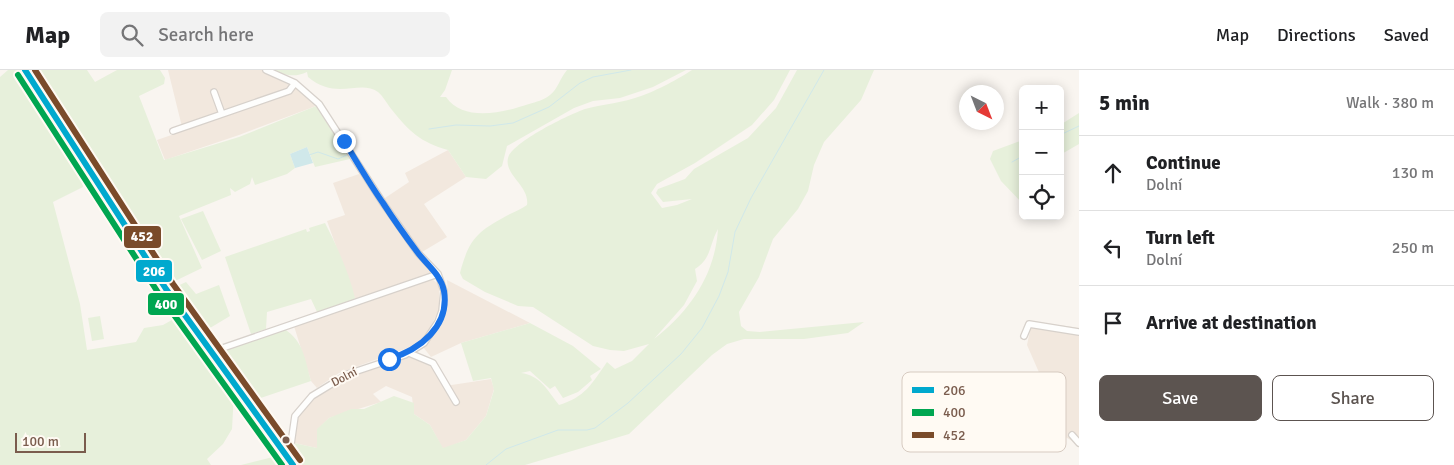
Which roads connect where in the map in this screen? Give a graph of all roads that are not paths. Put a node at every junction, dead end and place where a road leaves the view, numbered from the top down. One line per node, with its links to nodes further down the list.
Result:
1 (24, 70): 10 (main road)
2 (266, 70): 3 (street)
3 (295, 83): 5 (street); 7 (street)
4 (214, 92): 5 (street)
5 (222, 114): 6 (street)
6 (172, 131)
7 (438, 274): 10 (street); 11 (street, Dolní)
8 (1079, 332): 9 (street)
9 (1024, 336)
10 (211, 352): 15 (main road)
11 (409, 353): 12 (street); 15 (street, Dolní)
12 (456, 402)
13 (1072, 434): 14 (street)
14 (1079, 443)
15 (283, 452): 16 (main road)
16 (293, 465)

